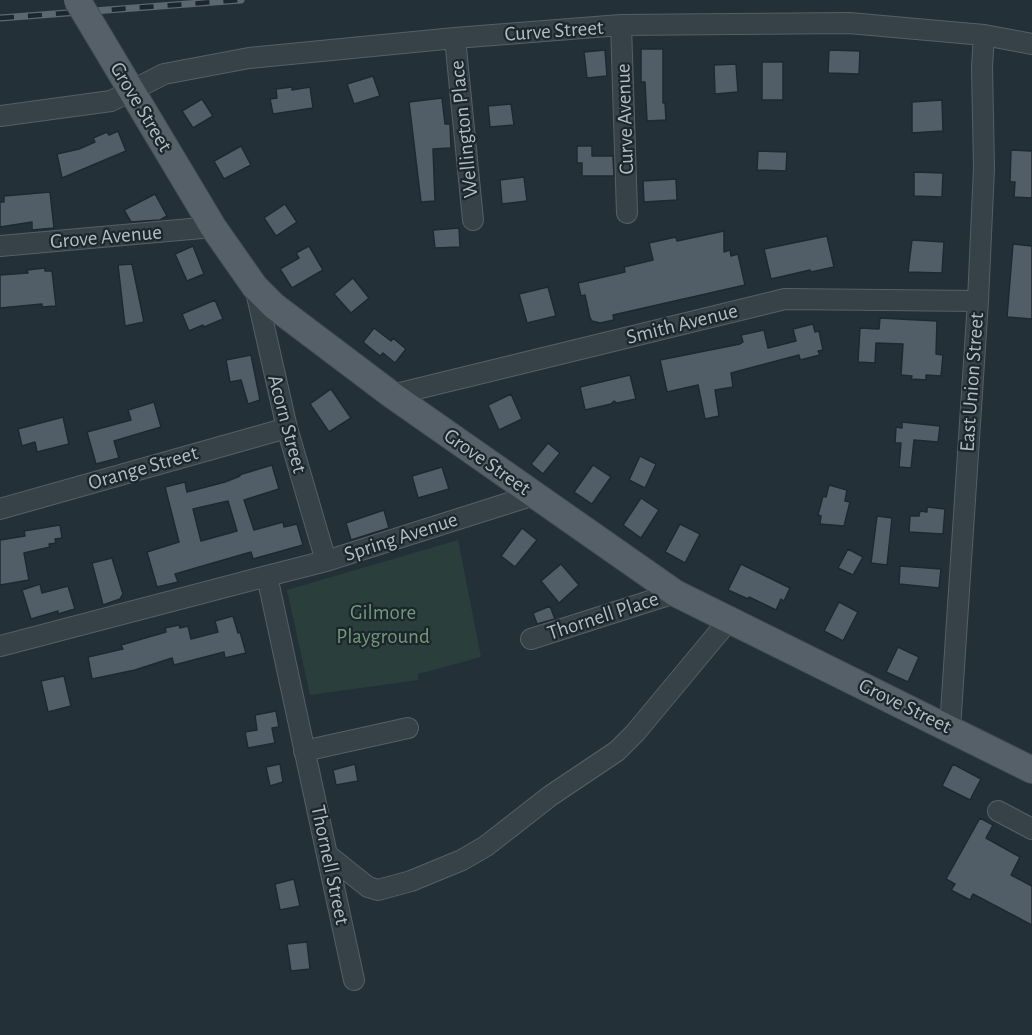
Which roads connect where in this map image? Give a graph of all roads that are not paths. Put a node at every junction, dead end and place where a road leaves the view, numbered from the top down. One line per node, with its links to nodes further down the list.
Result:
1 (77, 0): 6 (main road, Grove Street, bridge)
2 (621, 26): 3 (street, Curve Street); 4 (street, Curve Street); 8 (street, Curve Avenue)
3 (984, 35): 5 (street, Curve Street); 13 (street, East Union Street)
4 (455, 39): 6 (street, Curve Street); 9 (street, Wellington Place)
5 (1032, 44)
6 (131, 91): 7 (street, Curve Street); 10 (main road, Grove Street)
7 (0, 116)
8 (627, 213)
9 (473, 220)
10 (213, 227): 11 (street, Grove Avenue); 12 (main road, Grove Street)
11 (0, 246)
12 (255, 287): 14 (main road, Grove Street); 15 (street, Acorn Street)
13 (978, 301): 14 (street, Smith Avenue); 25 (street, East Union Street)
14 (393, 395): 16 (main road, Grove Street)
15 (286, 428): 17 (street, Orange Street); 18 (street, Acorn Street)
16 (534, 495): 18 (street, Spring Avenue); 20 (main road, Grove Street)
17 (0, 509)
18 (326, 561): 19 (street, Spring Avenue)
19 (267, 576): 23 (street, Spring Avenue); 26 (street)
20 (675, 593): 21 (main road, Grove Street); 22 (street, Thornell Place)
21 (729, 620): 25 (main road, Grove Street); 30 (street)
22 (531, 639)
23 (0, 646)
24 (408, 728): 26 (street)
25 (950, 728): 27 (main road, Grove Street)
26 (304, 751): 30 (street, Thornell Street)
27 (1030, 764)
28 (998, 811): 29 (street)
29 (1032, 829)
30 (328, 856): 31 (street, Thornell Street)
31 (354, 980)

